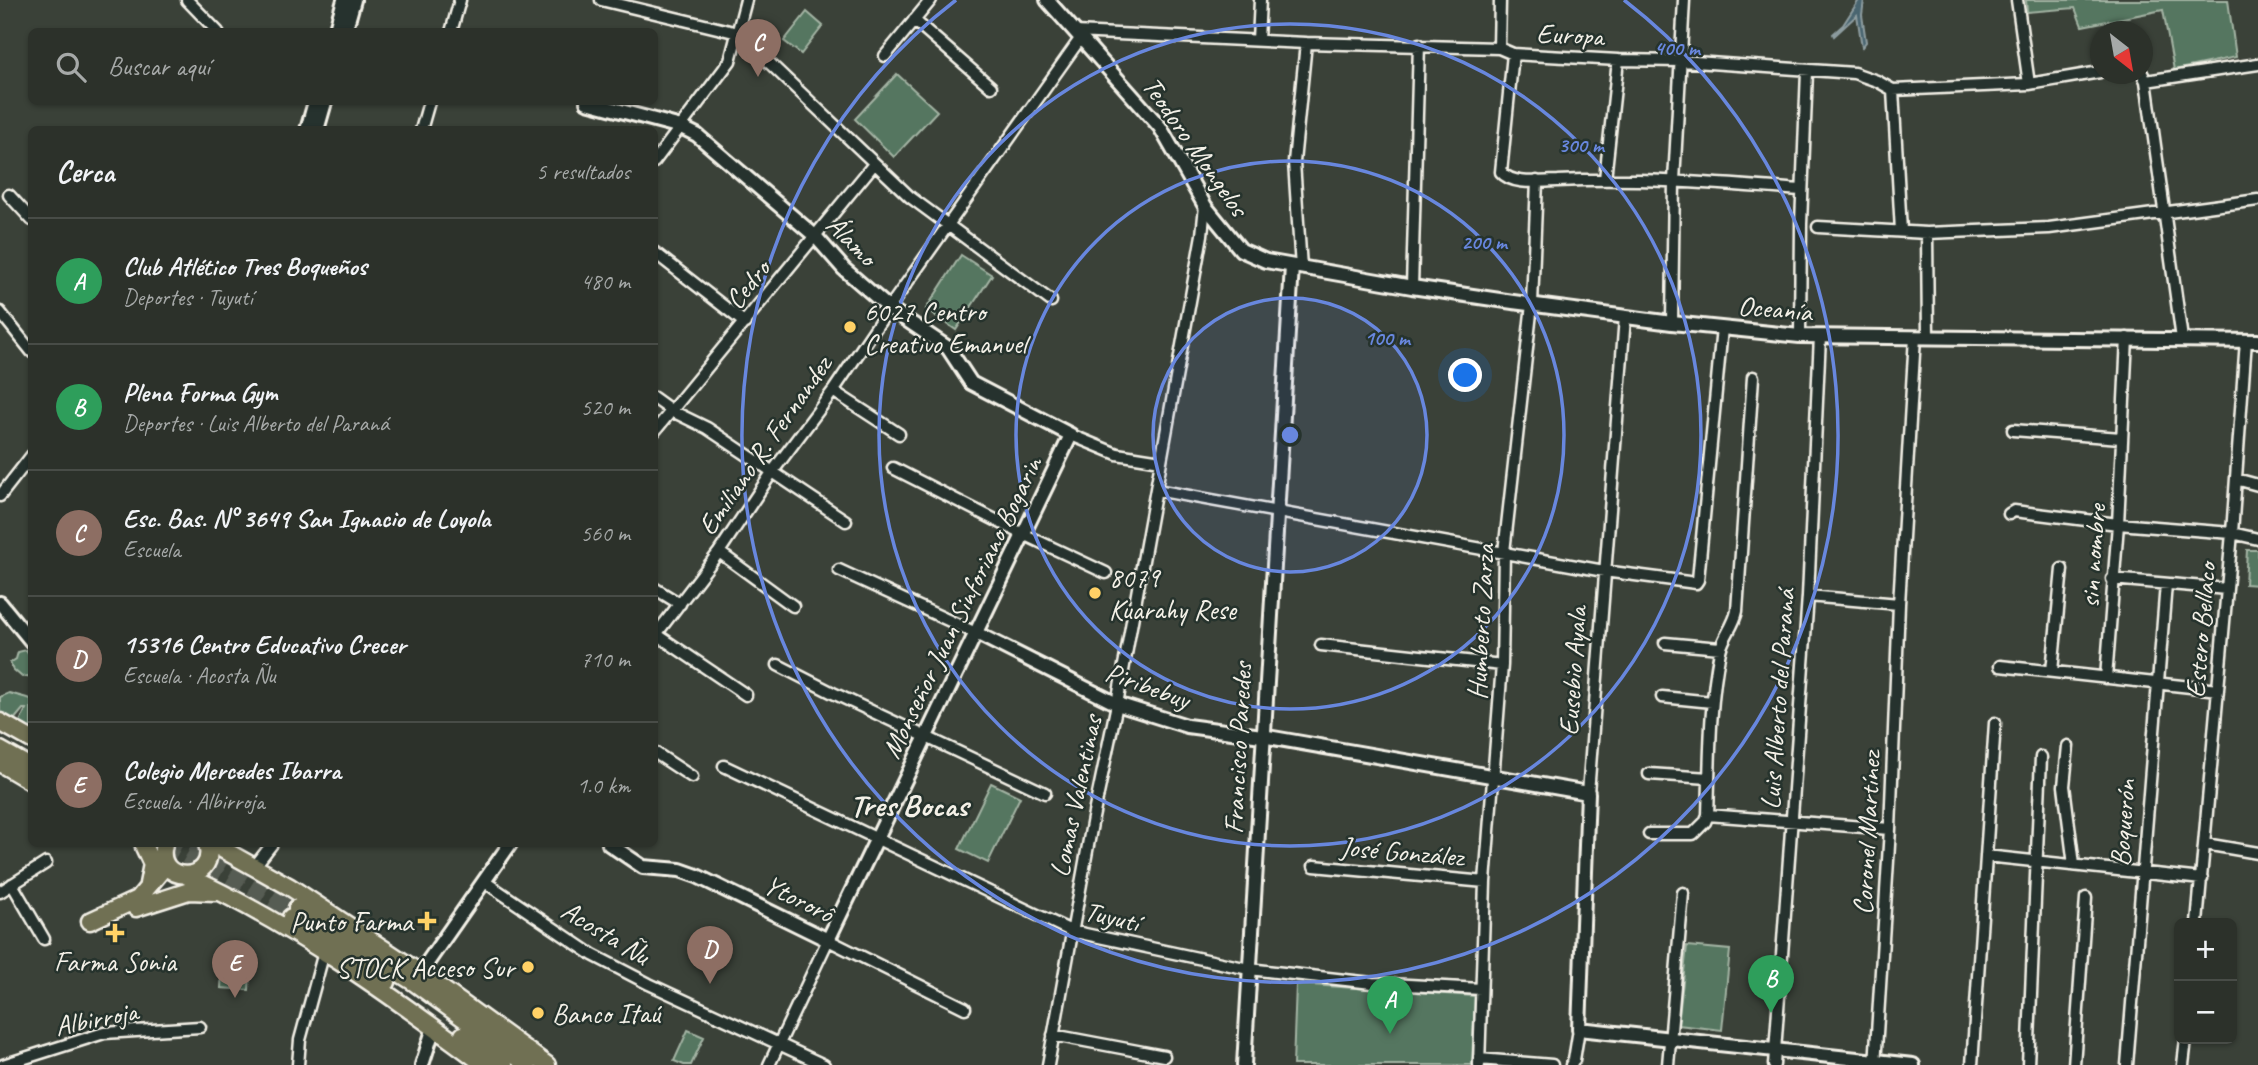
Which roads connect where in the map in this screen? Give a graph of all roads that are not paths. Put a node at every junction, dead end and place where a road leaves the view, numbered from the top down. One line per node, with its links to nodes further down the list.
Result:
1 (187, 0): 14 (street)
2 (344, 0): 15 (street)
3 (354, 0): 16 (street)
4 (460, 0): 17 (street)
5 (601, 0): 18 (street)
6 (746, 0): 18 (street)
7 (931, 0): 13 (street)
8 (1047, 0): 19 (street, Teodoro Mongelos)
9 (1260, 0): 20 (street)
10 (1500, 0): 23 (street)
11 (1684, 0): 27 (street)
12 (2017, 0): 32 (street)
13 (914, 20): 25 (street); 34 (street)
14 (214, 28)
15 (336, 28)
16 (346, 28)
17 (452, 28)
18 (738, 33): 43 (street); 45 (street)
19 (1078, 35): 20 (street, Europa); 52 (street, Teodoro Mongelos); 55 (street, Emiliano R. Fernandez)
20 (1258, 40): 21 (street, Europa)
21 (1306, 43): 22 (street, Europa); 61 (street)
22 (1419, 44): 23 (street, Europa); 62 (street)
23 (1499, 48): 24 (street, Europa)
24 (1513, 54): 26 (street, Europa); 47 (street)
25 (885, 56)
26 (1618, 60): 27 (street, Europa); 46 (street)
27 (1681, 61): 29 (street, Europa); 48 (street)
28 (2258, 64): 31 (street)
29 (1807, 71): 35 (street, Europa); 49 (street)
30 (2090, 74): 32 (street, Europa)
31 (2153, 75)
32 (2029, 84): 35 (street, Europa)
33 (2145, 84): 53 (street)
34 (991, 88)
35 (1893, 90): 57 (street)
36 (314, 105): 40 (street)
37 (324, 105): 41 (street)
38 (428, 105): 42 (street)
39 (598, 105): 43 (street, Álamo)
40 (308, 126)
41 (318, 126)
42 (422, 126)
43 (681, 127): 44 (street); 59 (street, Álamo)
44 (658, 157)
45 (874, 164): 55 (street); 59 (street, Cedro)
46 (1605, 179): 47 (street); 48 (street)
47 (1537, 181): 64 (street, Humberto Zarza)
48 (1674, 181): 49 (street); 69 (street)
49 (1802, 190): 71 (street)
50 (9, 195): 54 (street)
51 (2258, 200): 53 (street)
52 (1205, 206): 61 (street, Teodoro Mongelos); 88 (street, Lomas Valentinas)
53 (2165, 214): 58 (street); 75 (street)
54 (28, 216)
55 (947, 226): 63 (street); 65 (street, Emiliano R. Fernandez)
56 (1818, 227): 57 (street)
57 (1901, 230): 58 (street)
58 (1927, 233): 73 (street, Coronel Martínez)
59 (815, 236): 65 (street, Álamo); 68 (street, Cedro)
60 (658, 255): 68 (street)
61 (1297, 267): 62 (street, Oceanía); 95 (street, Francisco Paredes)
62 (1412, 287): 64 (street, Oceanía)
63 (1051, 300)
64 (1532, 304): 67 (street, Oceanía); 103 (street, Humberto Zarza)
65 (888, 308): 79 (street, Emiliano R. Fernandez); 85 (street, Álamo)
66 (0, 312): 77 (street)
67 (1625, 317): 69 (street, Oceanía); 106 (street, Eusebio Ayala)
68 (745, 323): 81 (street, Cedro)
69 (1672, 323): 70 (street, Oceanía)
70 (1722, 328): 71 (street, Oceanía); 106 (street)
71 (1800, 336): 72 (street, Oceanía)
72 (1820, 336): 73 (street, Oceanía); 112 (street, Luis Alberto del Paraná)
73 (1922, 337): 74 (street, Oceanía); 115 (street, Coronel Martínez)
74 (2127, 338): 75 (street, Oceanía); 86 (street, sin nombre)
75 (2182, 339): 76 (street, Oceanía)
76 (2252, 341): 91 (street, Estero Bellaco)
77 (28, 347)
78 (1753, 377): 123 (street)
79 (833, 391): 84 (street); 90 (street, Emiliano R. Fernandez)
80 (658, 401): 81 (street)
81 (671, 411): 82 (street, Cedro); 90 (street)
82 (658, 427)
83 (2013, 430): 86 (street)
84 (899, 434)
85 (1071, 435): 88 (street); 100 (street, Monseñor Juan Sinforiano Bogarin)
86 (2121, 438): 98 (street, sin nombre)
87 (28, 459): 94 (street)
88 (1161, 461): 93 (street, Lomas Valentinas)
89 (892, 468): 100 (street)
90 (773, 471): 97 (street); 102 (street, Emiliano R. Fernandez)
91 (2236, 479): 92 (street); 99 (street, Estero Bellaco)
92 (2258, 485)
93 (1156, 490): 95 (street); 134 (street, Lomas Valentinas)
94 (0, 496)
95 (1276, 512): 103 (street); 138 (street, Francisco Paredes)
96 (2009, 514): 98 (street)
97 (846, 521)
98 (2118, 524): 99 (street); 108 (street, sin nombre)
99 (2232, 533): 101 (street); 110 (street, Estero Bellaco)
100 (1023, 534): 107 (street); 118 (street, Monseñor Juan Sinforiano Bogarin)
101 (2258, 539)
102 (719, 552): 114 (street, Emiliano R. Fernandez); 116 (street)
103 (1504, 552): 106 (street); 125 (street, Humberto Zarza)
104 (2062, 569): 127 (street)
105 (839, 570): 118 (street, Piribebuy)
106 (1604, 571): 155 (street, Eusebio Ayala)
107 (1105, 573)
108 (2112, 579): 109 (street); 128 (street, sin nombre)
109 (2166, 584): 110 (street); 129 (street, Boquerón)
110 (2227, 589): 130 (street, Estero Bellaco)
111 (658, 590): 114 (street)
112 (1808, 596): 115 (street); 157 (street, Luis Alberto del Paraná)
113 (0, 603): 119 (street)
114 (680, 604): 117 (street, Emiliano R. Fernandez)
115 (1899, 604): 158 (street, Coronel Martínez)
116 (793, 606)
117 (658, 631)
118 (976, 633): 134 (street, Piribebuy); 139 (street, Monseñor Juan Sinforiano Bogarin)
119 (28, 637)
120 (658, 637): 131 (street)
121 (1665, 643): 123 (street)
122 (1321, 645): 125 (street)
123 (1720, 648): 133 (street)
124 (778, 665): 139 (street)
125 (1502, 665): 150 (street, Humberto Zarza)
126 (2000, 666): 127 (street)
127 (2052, 671): 128 (street)
128 (2106, 678): 129 (street)
129 (2157, 683): 130 (street); 177 (street, Boquerón)
130 (2218, 690): 161 (street, Estero Bellaco)
131 (746, 695)
132 (1662, 697): 133 (street)
133 (1713, 702): 152 (street)
134 (1117, 704): 138 (street, Piribebuy); 190 (street, Lomas Valentinas)
135 (0, 722): 140 (highway)
136 (1995, 723): 171 (street)
137 (0, 734): 143 (highway)
138 (1262, 736): 150 (street, Piribebuy); 194 (street, Francisco Paredes)
139 (925, 737): 154 (street); 160 (street, Monseñor Juan Sinforiano Bogarin)
140 (28, 738)
141 (2068, 746): 176 (street)
142 (0, 750): 147 (highway)
143 (28, 750)
144 (658, 755): 151 (street)
145 (2041, 757): 172 (street)
146 (0, 763): 153 (highway)
147 (28, 766)
148 (724, 766): 160 (street, Tuyutí)
149 (1649, 774): 152 (street)
150 (1493, 776): 155 (street, Piribebuy); 181 (street, Humberto Zarza)
151 (692, 777)
152 (1709, 778): 156 (street)
153 (28, 780)
154 (1045, 793)
155 (1588, 793): 200 (street, Eusebio Ayala)
156 (1708, 815): 157 (street); 159 (street)
157 (1791, 822): 158 (street); 205 (street, Luis Alberto del Paraná)
158 (1890, 829): 208 (street, Coronel Martínez)
159 (1649, 834)
160 (877, 838): 190 (street, Tuyutí); 192 (street, Monseñor Juan Sinforiano Bogarin)
161 (2205, 844): 169 (street); 179 (street, Estero Bellaco)
162 (143, 847): 183 (highway)
163 (146, 847): 170 (highway)
164 (208, 847): 178 (highway)
165 (219, 847): 174 (highway)
166 (270, 847): 174 (street)
167 (508, 847): 180 (street)
168 (613, 847): 192 (street, Ytororô)
169 (2258, 853)
170 (164, 856): 178 (highway); 183 (highway)
171 (1986, 856): 172 (street); 225 (street)
172 (2038, 862): 176 (street); 226 (street)
173 (46, 863): 182 (street)
174 (255, 866): 195 (highway)
175 (1314, 866): 181 (street, José González)
176 (2074, 866): 177 (street)
177 (2143, 874): 179 (street); 228 (street, Boquerón)
178 (184, 875): 186 (highway); 186 (highway)
179 (2202, 879): 188 (street, Estero Bellaco)
180 (485, 882): 195 (street); 204 (street, Acosta Ñu)
181 (1485, 882): 196 (street, Humberto Zarza)
182 (12, 884): 184 (street); 191 (street)
183 (146, 889): 189 (highway)
184 (0, 892)
185 (1683, 893): 202 (street)
186 (227, 894): 193 (highway)
187 (2087, 898): 227 (street)
188 (2198, 918)
189 (90, 921)
190 (1071, 932): 194 (street, Tuyutí); 201 (street, Lomas Valentinas)
191 (44, 939)
192 (828, 940): 197 (street, Ytororô); 204 (street, Monseñor Juan Sinforiano Bogarin)
193 (324, 952): 199 (highway); 210 (street)
194 (1249, 969): 196 (street, Tuyutí); 219 (street, Francisco Paredes)
195 (420, 973): 215 (highway)
196 (1481, 989): 207 (street, Humberto Zarza)
197 (965, 1007)
198 (200, 1027): 209 (street, Albirroja)
199 (434, 1027): 211 (street); 212 (highway)
200 (1579, 1029): 202 (street); 221 (street)
201 (1053, 1035): 206 (street); 218 (street, Lomas Valentinas)
202 (1670, 1037): 205 (street); 222 (street)
203 (2185, 1044): 229 (street)
204 (779, 1045): 216 (street, Monseñor Juan Sinforiano Bogarin); 217 (street, Acosta Ñu)
205 (1775, 1050): 208 (street); 223 (street, Luis Alberto del Paraná)
206 (1164, 1056)
207 (1479, 1062): 220 (street)
208 (1875, 1063): 224 (street)
209 (3, 1065)
210 (298, 1065)
211 (422, 1065)
212 (485, 1065)
213 (504, 1065): 214 (highway)
214 (528, 1065)
215 (547, 1065)
216 (769, 1065)
217 (824, 1065)
218 (1048, 1065)
219 (1244, 1065)
220 (1552, 1065)
221 (1571, 1065)
222 (1668, 1065)
223 (1774, 1065)
224 (1913, 1065)
225 (1972, 1065)
226 (2028, 1065)
227 (2074, 1065)
228 (2127, 1065)
229 (2183, 1065)

